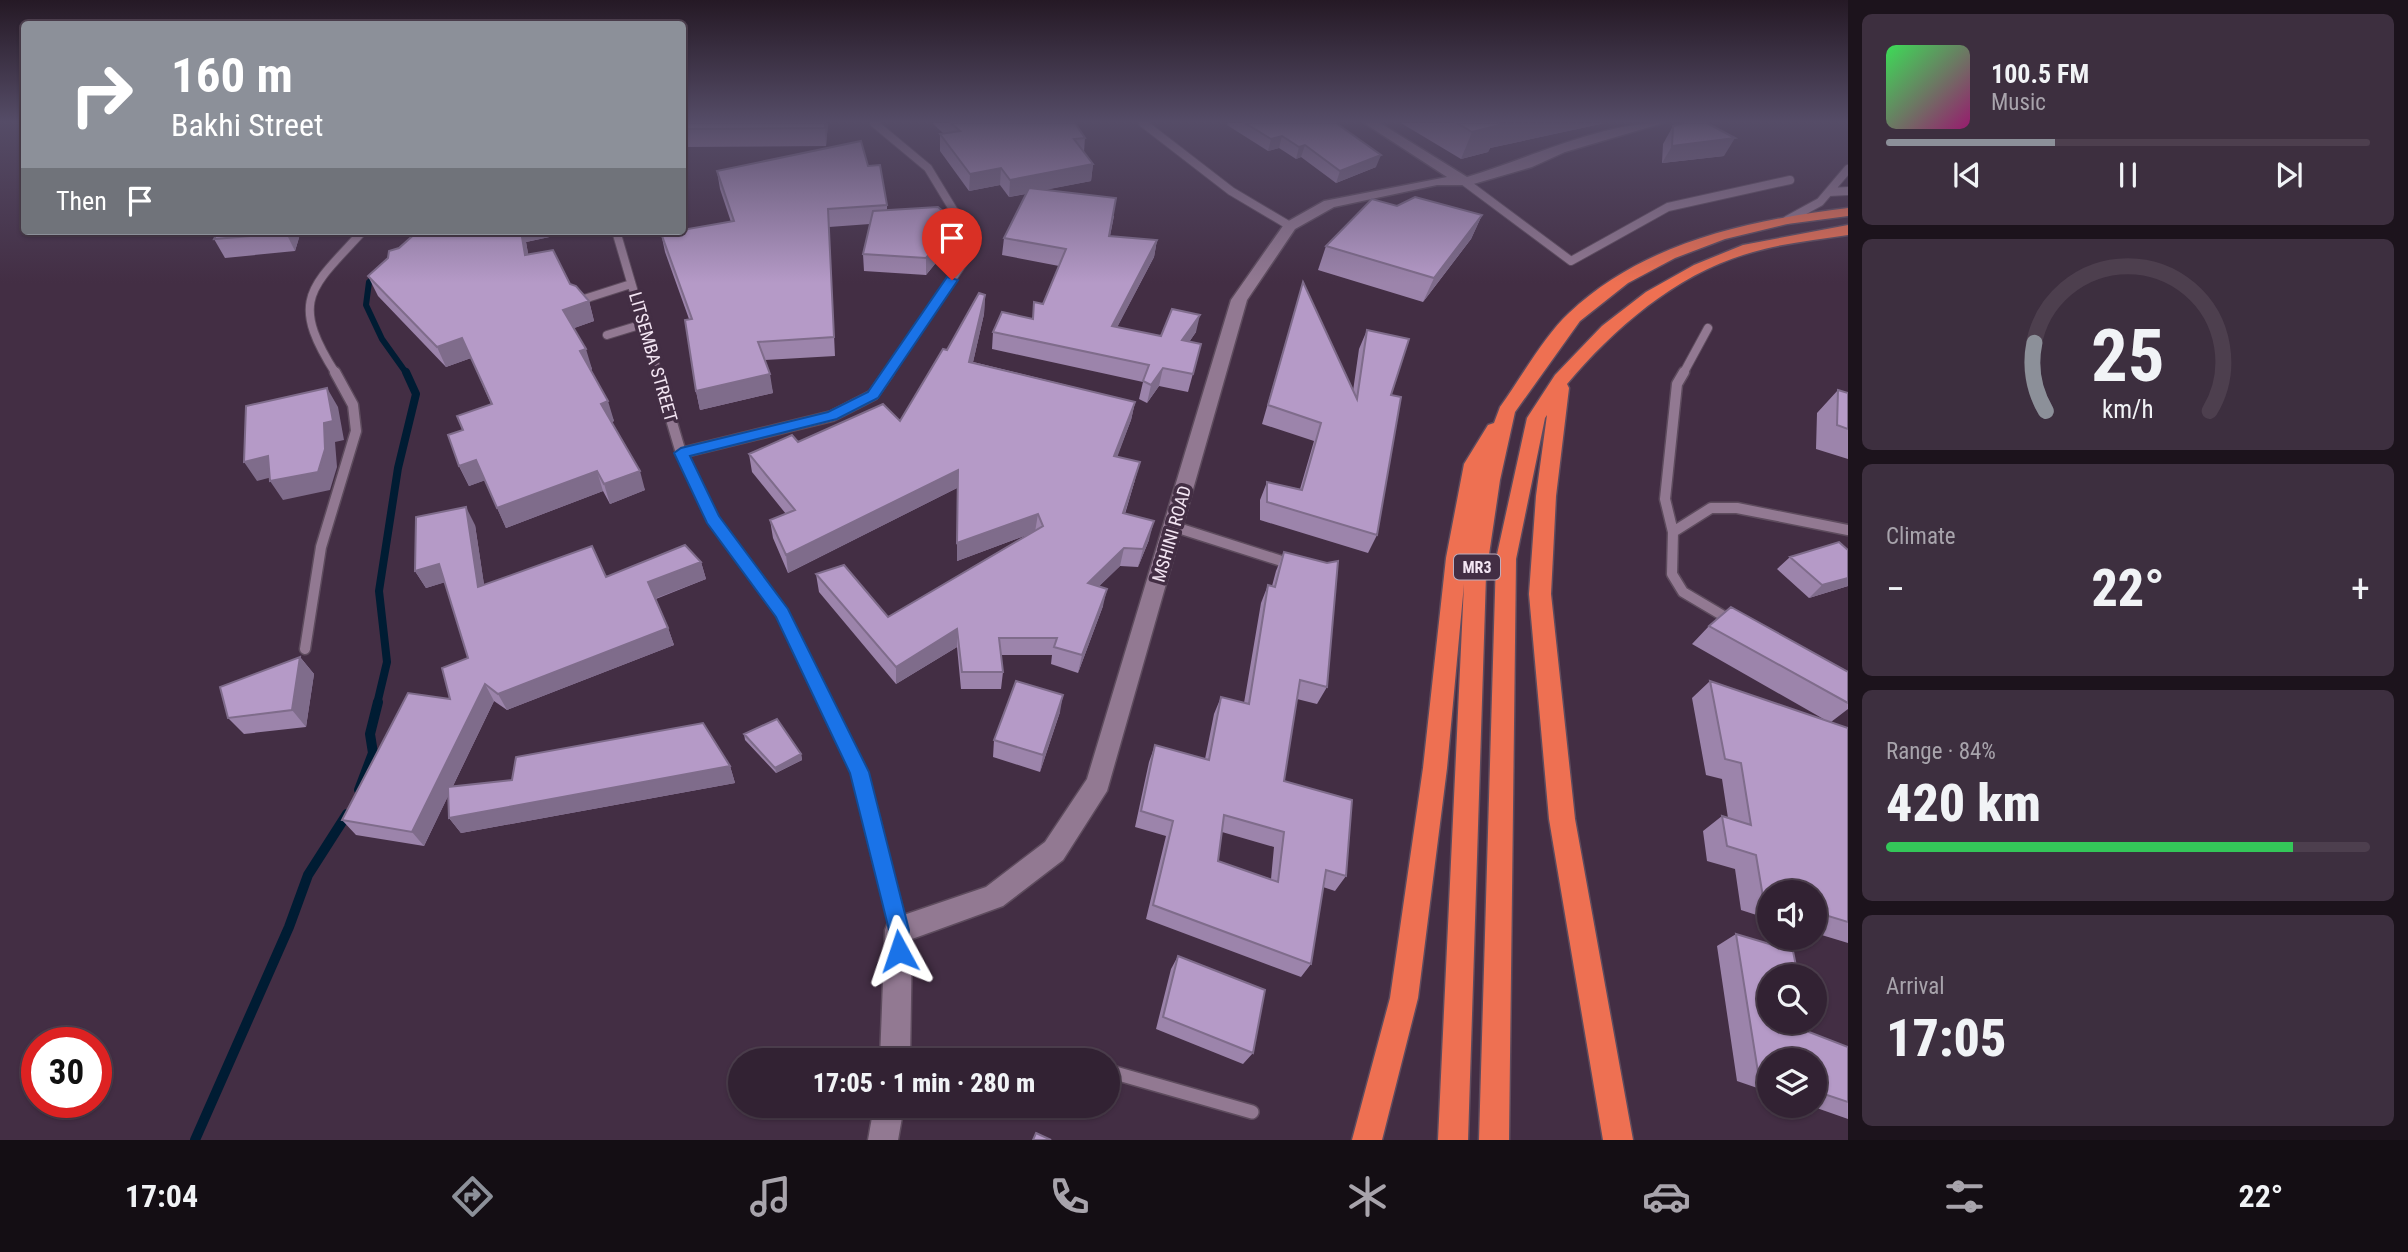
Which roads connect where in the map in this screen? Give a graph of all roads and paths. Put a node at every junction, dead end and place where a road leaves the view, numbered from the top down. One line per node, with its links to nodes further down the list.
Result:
1 (933, 176): 23 (lane)
2 (1212, 176): 12 (lane)
3 (1456, 176): 7 (street)
4 (1485, 176): 7 (street, MSHINI ROAD)
5 (1842, 176): 9 (lane)
6 (1790, 180): 7 (lane)
7 (1465, 182): 12 (street, MSHINI ROAD)
8 (1848, 191): 9 (lane)
9 (1829, 192): 11 (lane)
10 (1848, 212): 11 (highway, MR3)
11 (1787, 220): 22 (highway, MR3)
12 (1290, 226): 24 (street, MSHINI ROAD)
13 (1848, 229): 21 (highway, MR3)
14 (359, 235): 29 (lane)
15 (616, 235): 16 (lane, LITSEMBA STREET)
16 (631, 284): 17 (lane); 18 (lane, LITSEMBA STREET)
17 (581, 300)
18 (643, 324): 20 (lane); 23 (lane, LITSEMBA STREET)
19 (1708, 328): 26 (lane)
20 (607, 335)
21 (1561, 379): 38 (highway, MR3); 39 (highway)
22 (1506, 411): 36 (highway); 37 (highway, MR3)
23 (681, 453): 30 (lane, LITSEMBA STREET)
24 (1175, 527): 27 (lane); 30 (street, MSHINI ROAD)
25 (1848, 530): 26 (lane)
26 (1673, 532): 28 (lane)
27 (1307, 569)
28 (1748, 628)
29 (305, 649)
30 (899, 930): 31 (street, LITSEMBA STREET)
31 (895, 1048)
32 (1120, 1074): 33 (lane)
33 (1252, 1112)
34 (887, 1118): 35 (street)
35 (883, 1140)
36 (1367, 1140)
37 (1453, 1140)
38 (1494, 1140)
39 (1618, 1140)

